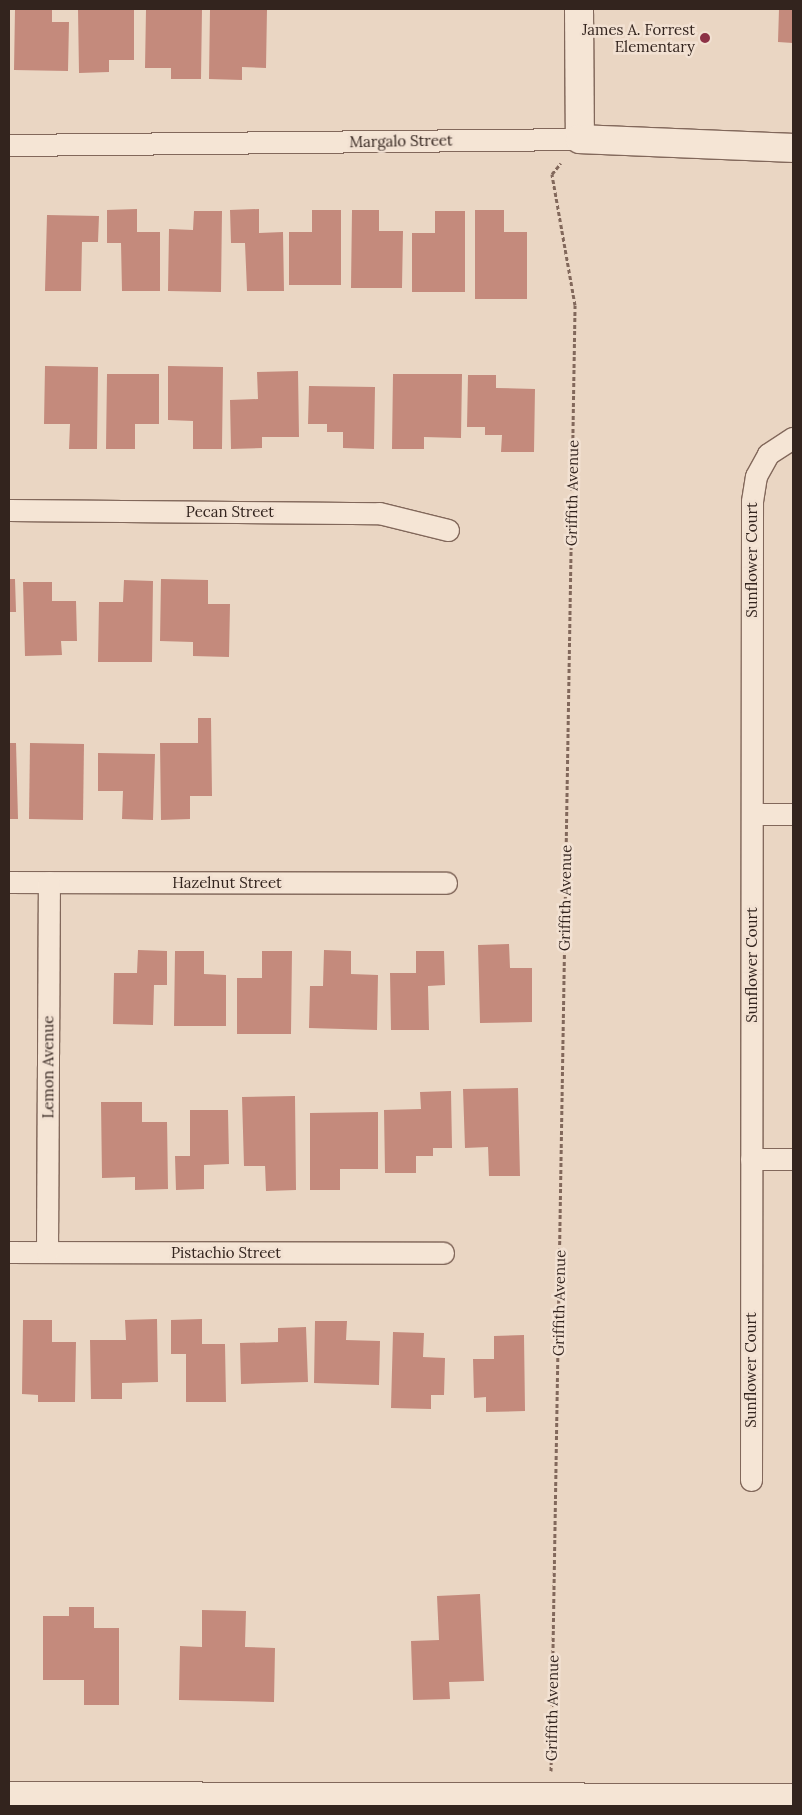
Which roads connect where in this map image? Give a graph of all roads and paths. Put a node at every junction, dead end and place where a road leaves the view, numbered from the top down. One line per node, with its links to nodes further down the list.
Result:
1 (579, 9): 2 (street)
2 (580, 139): 3 (street, Margalo Street); 4 (street, Margalo Street); 20 (path, Griffith Avenue)
3 (9, 145)
4 (793, 148)
5 (793, 438): 8 (street, Sunflower Court)
6 (9, 510): 7 (street, Pecan Street)
7 (448, 530)
8 (752, 814): 9 (street); 13 (street, Sunflower Court)
9 (793, 814)
10 (9, 882): 11 (street, Hazelnut Street)
11 (49, 882): 12 (street, Hazelnut Street); 16 (street, Lemon Avenue)
12 (446, 883)
13 (751, 1159): 14 (street); 18 (street, Sunflower Court)
14 (793, 1159)
15 (9, 1252): 16 (street, Pistachio Street)
16 (46, 1252): 17 (street, Pistachio Street)
17 (443, 1253)
18 (751, 1480)
19 (9, 1796): 20 (street)
20 (551, 1798): 21 (street)
21 (793, 1798)

